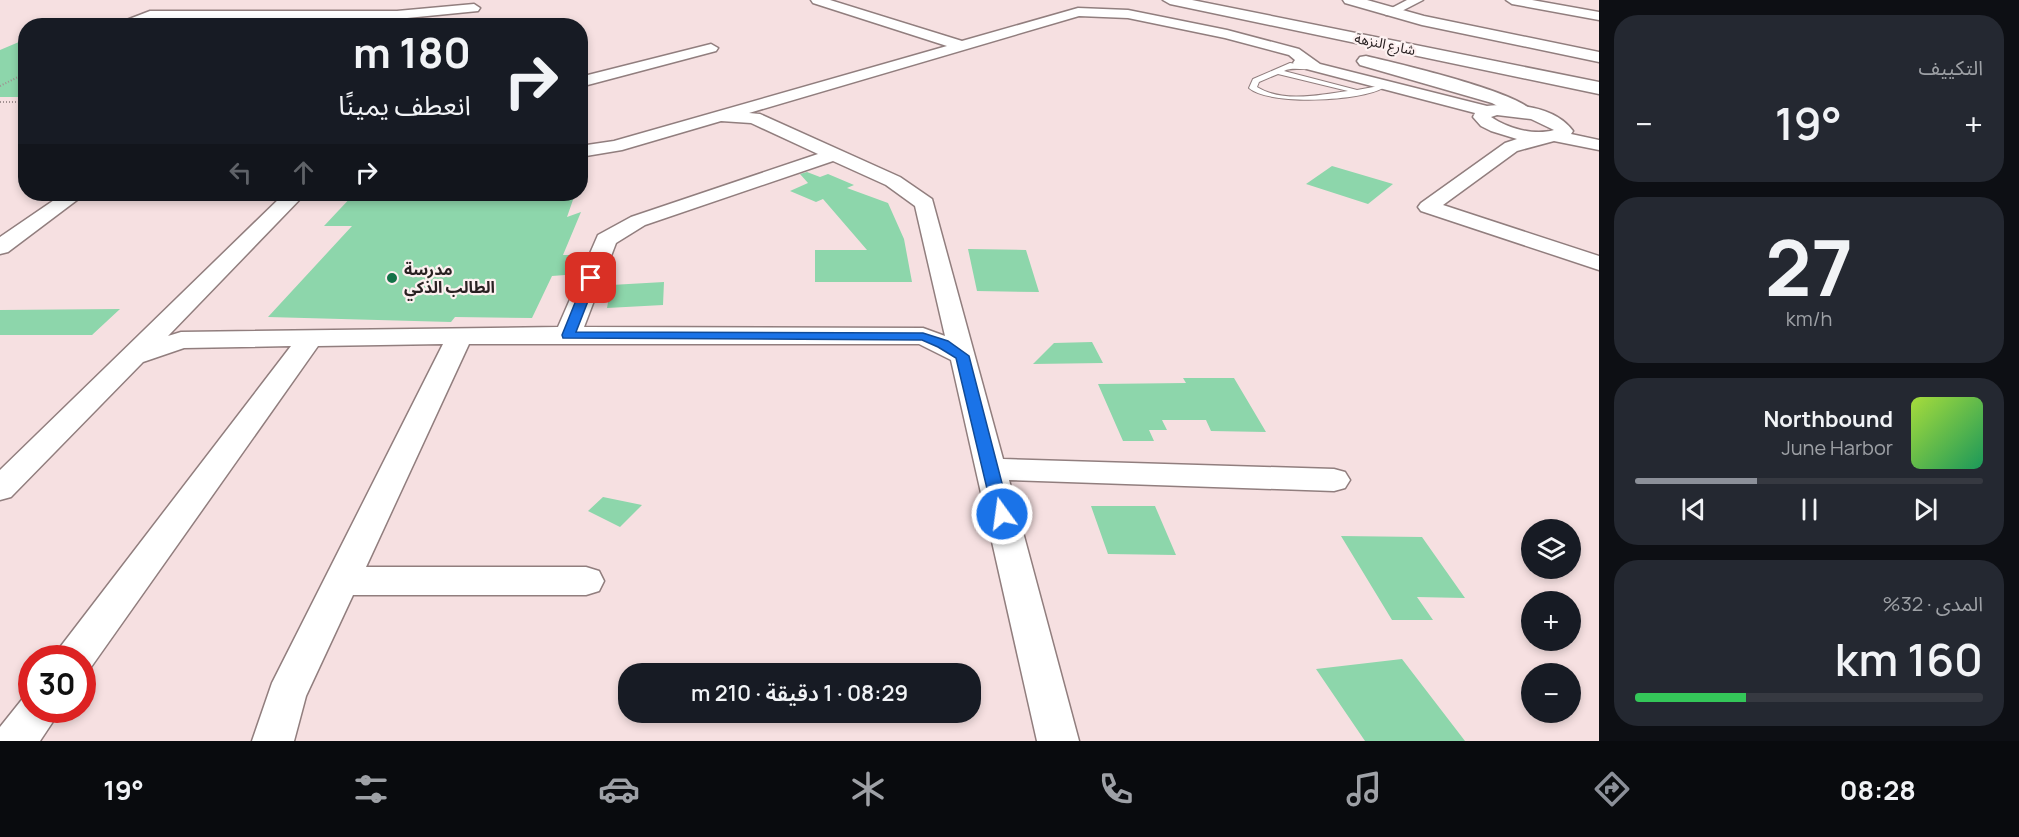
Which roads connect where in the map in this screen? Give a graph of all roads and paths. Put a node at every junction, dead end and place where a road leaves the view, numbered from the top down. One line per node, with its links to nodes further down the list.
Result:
1 (817, 0): 13 (street)
2 (1144, 0): 15 (main road)
3 (1170, 0): 26 (main road, شارع النزهة)
4 (1237, 0): 21 (main road, شارع النزهة)
5 (1350, 0): 9 (main road)
6 (1417, 0): 9 (street)
7 (1512, 0): 10 (street)
8 (474, 4): 11 (street); 12 (street)
9 (1390, 12): 17 (main road)
10 (1599, 16)
11 (141, 18)
12 (464, 18)
13 (962, 46): 18 (street); 29 (street)
14 (711, 48): 22 (street)
15 (1323, 49)
16 (1344, 55): 30 (main road)
17 (1599, 57)
18 (1316, 67): 19 (street); 23 (street)
19 (1283, 68): 23 (lane); 23 (lane); 23 (lane); 25 (street)
20 (18, 77): 24 (path)
21 (1599, 78)
22 (588, 80)
23 (1357, 85): 25 (lane); 31 (street)
24 (0, 86)
25 (1379, 88): 31 (street)
26 (1599, 88)
27 (0, 102): 28 (path)
28 (18, 102)
29 (754, 112): 36 (street); 37 (street)
30 (1523, 112): 31 (street); 32 (street)
31 (1484, 114): 34 (street)
32 (1552, 132): 33 (street); 34 (street); 35 (street)
33 (1599, 137)
34 (1507, 139): 41 (street)
35 (1599, 145)
36 (588, 151)
37 (834, 154): 42 (street); 44 (street)
38 (65, 201): 40 (street)
39 (289, 201): 43 (street)
40 (0, 247)
41 (1599, 263)
42 (952, 316): 46 (street); 48 (street)
43 (169, 334): 47 (street); 51 (street)
44 (568, 335): 45 (street); 46 (street)
45 (460, 336): 47 (street); 52 (street)
46 (923, 336): 48 (street)
47 (310, 339): 54 (street)
48 (962, 356): 49 (street)
49 (990, 469): 50 (street); 56 (street)
50 (1334, 480)
51 (0, 489)
52 (342, 581): 53 (street); 55 (street)
53 (586, 581)
54 (85, 645)
55 (273, 741)
56 (1058, 741)

